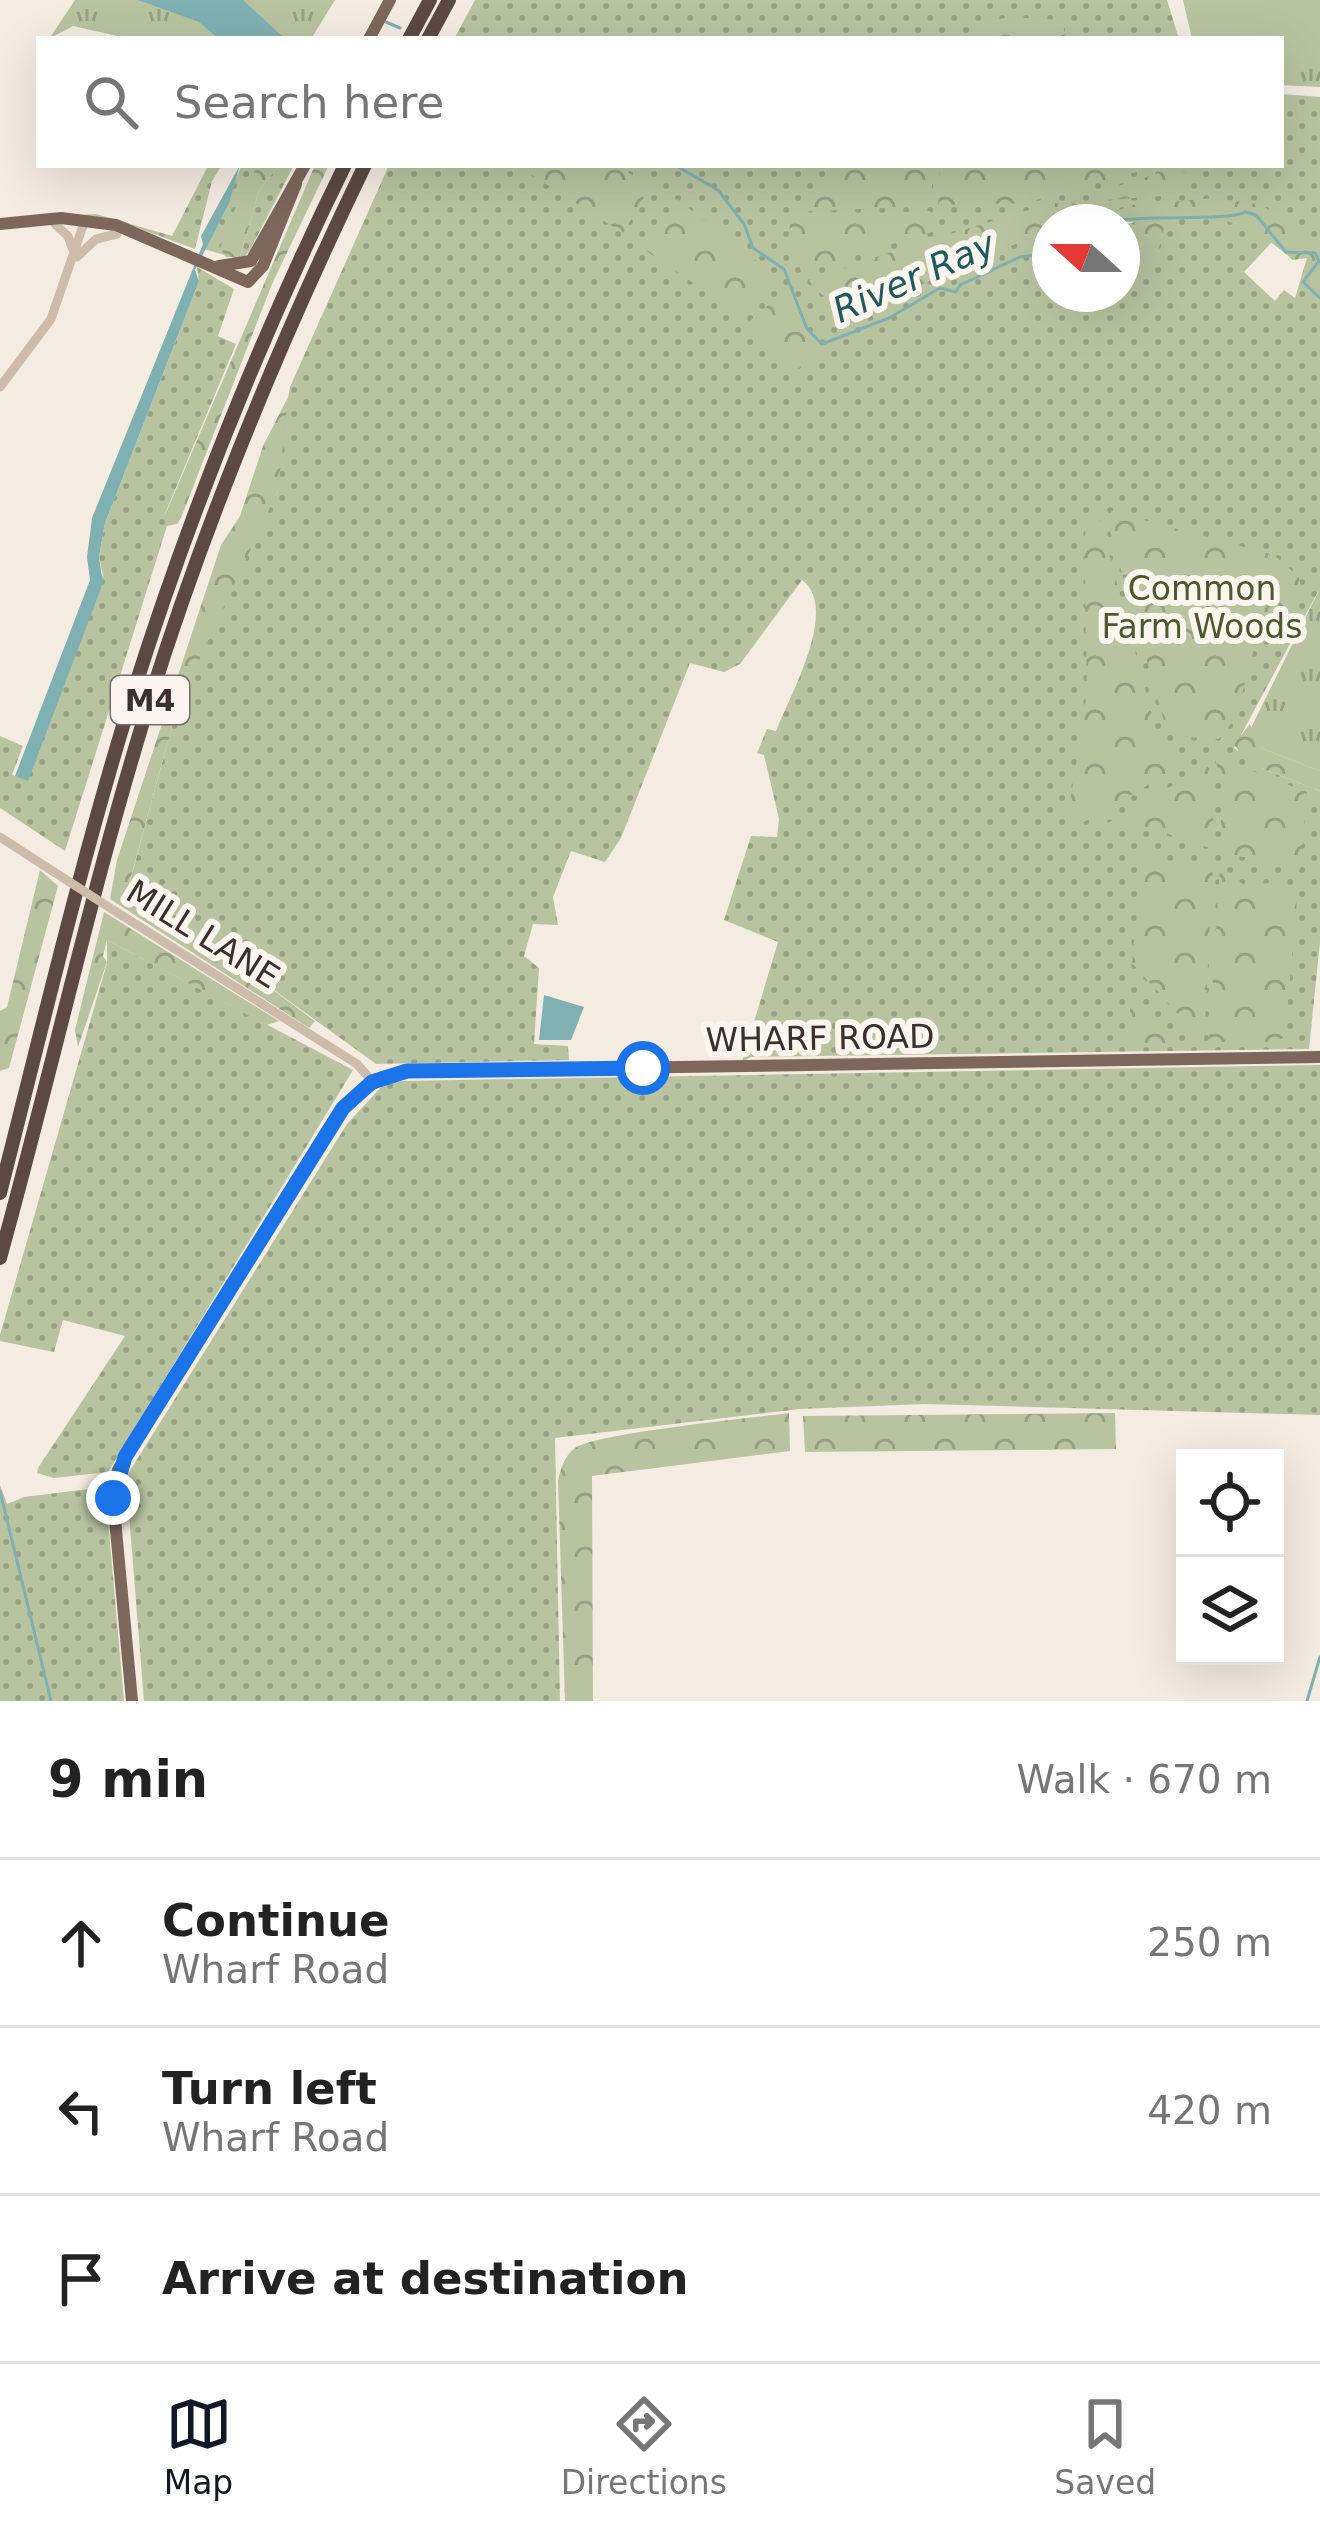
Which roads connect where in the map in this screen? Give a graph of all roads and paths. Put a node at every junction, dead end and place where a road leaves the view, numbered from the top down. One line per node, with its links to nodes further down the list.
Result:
1 (390, 0): 4 (main road)
2 (430, 0): 5 (highway)
3 (449, 0): 6 (highway)
4 (371, 36)
5 (411, 36)
6 (430, 36)
7 (304, 168): 10 (main road)
8 (344, 168): 22 (highway, M4)
9 (364, 168): 23 (highway, M4)
10 (296, 184): 17 (main road); 17 (main road)
11 (52, 223): 12 (main road); 13 (main road); 16 (street)
12 (0, 224)
13 (84, 224): 14 (main road); 15 (main road); 16 (street)
14 (117, 234): 15 (main road); 16 (street)
15 (138, 236): 17 (main road)
16 (75, 258): 18 (street)
17 (218, 266)
18 (0, 387)
19 (0, 837): 21 (street, MILL LANE, bridge)
20 (1320, 1057): 21 (main road, WHARF ROAD)
21 (372, 1082): 24 (main road)
22 (0, 1193)
23 (0, 1258)
24 (132, 1701)

